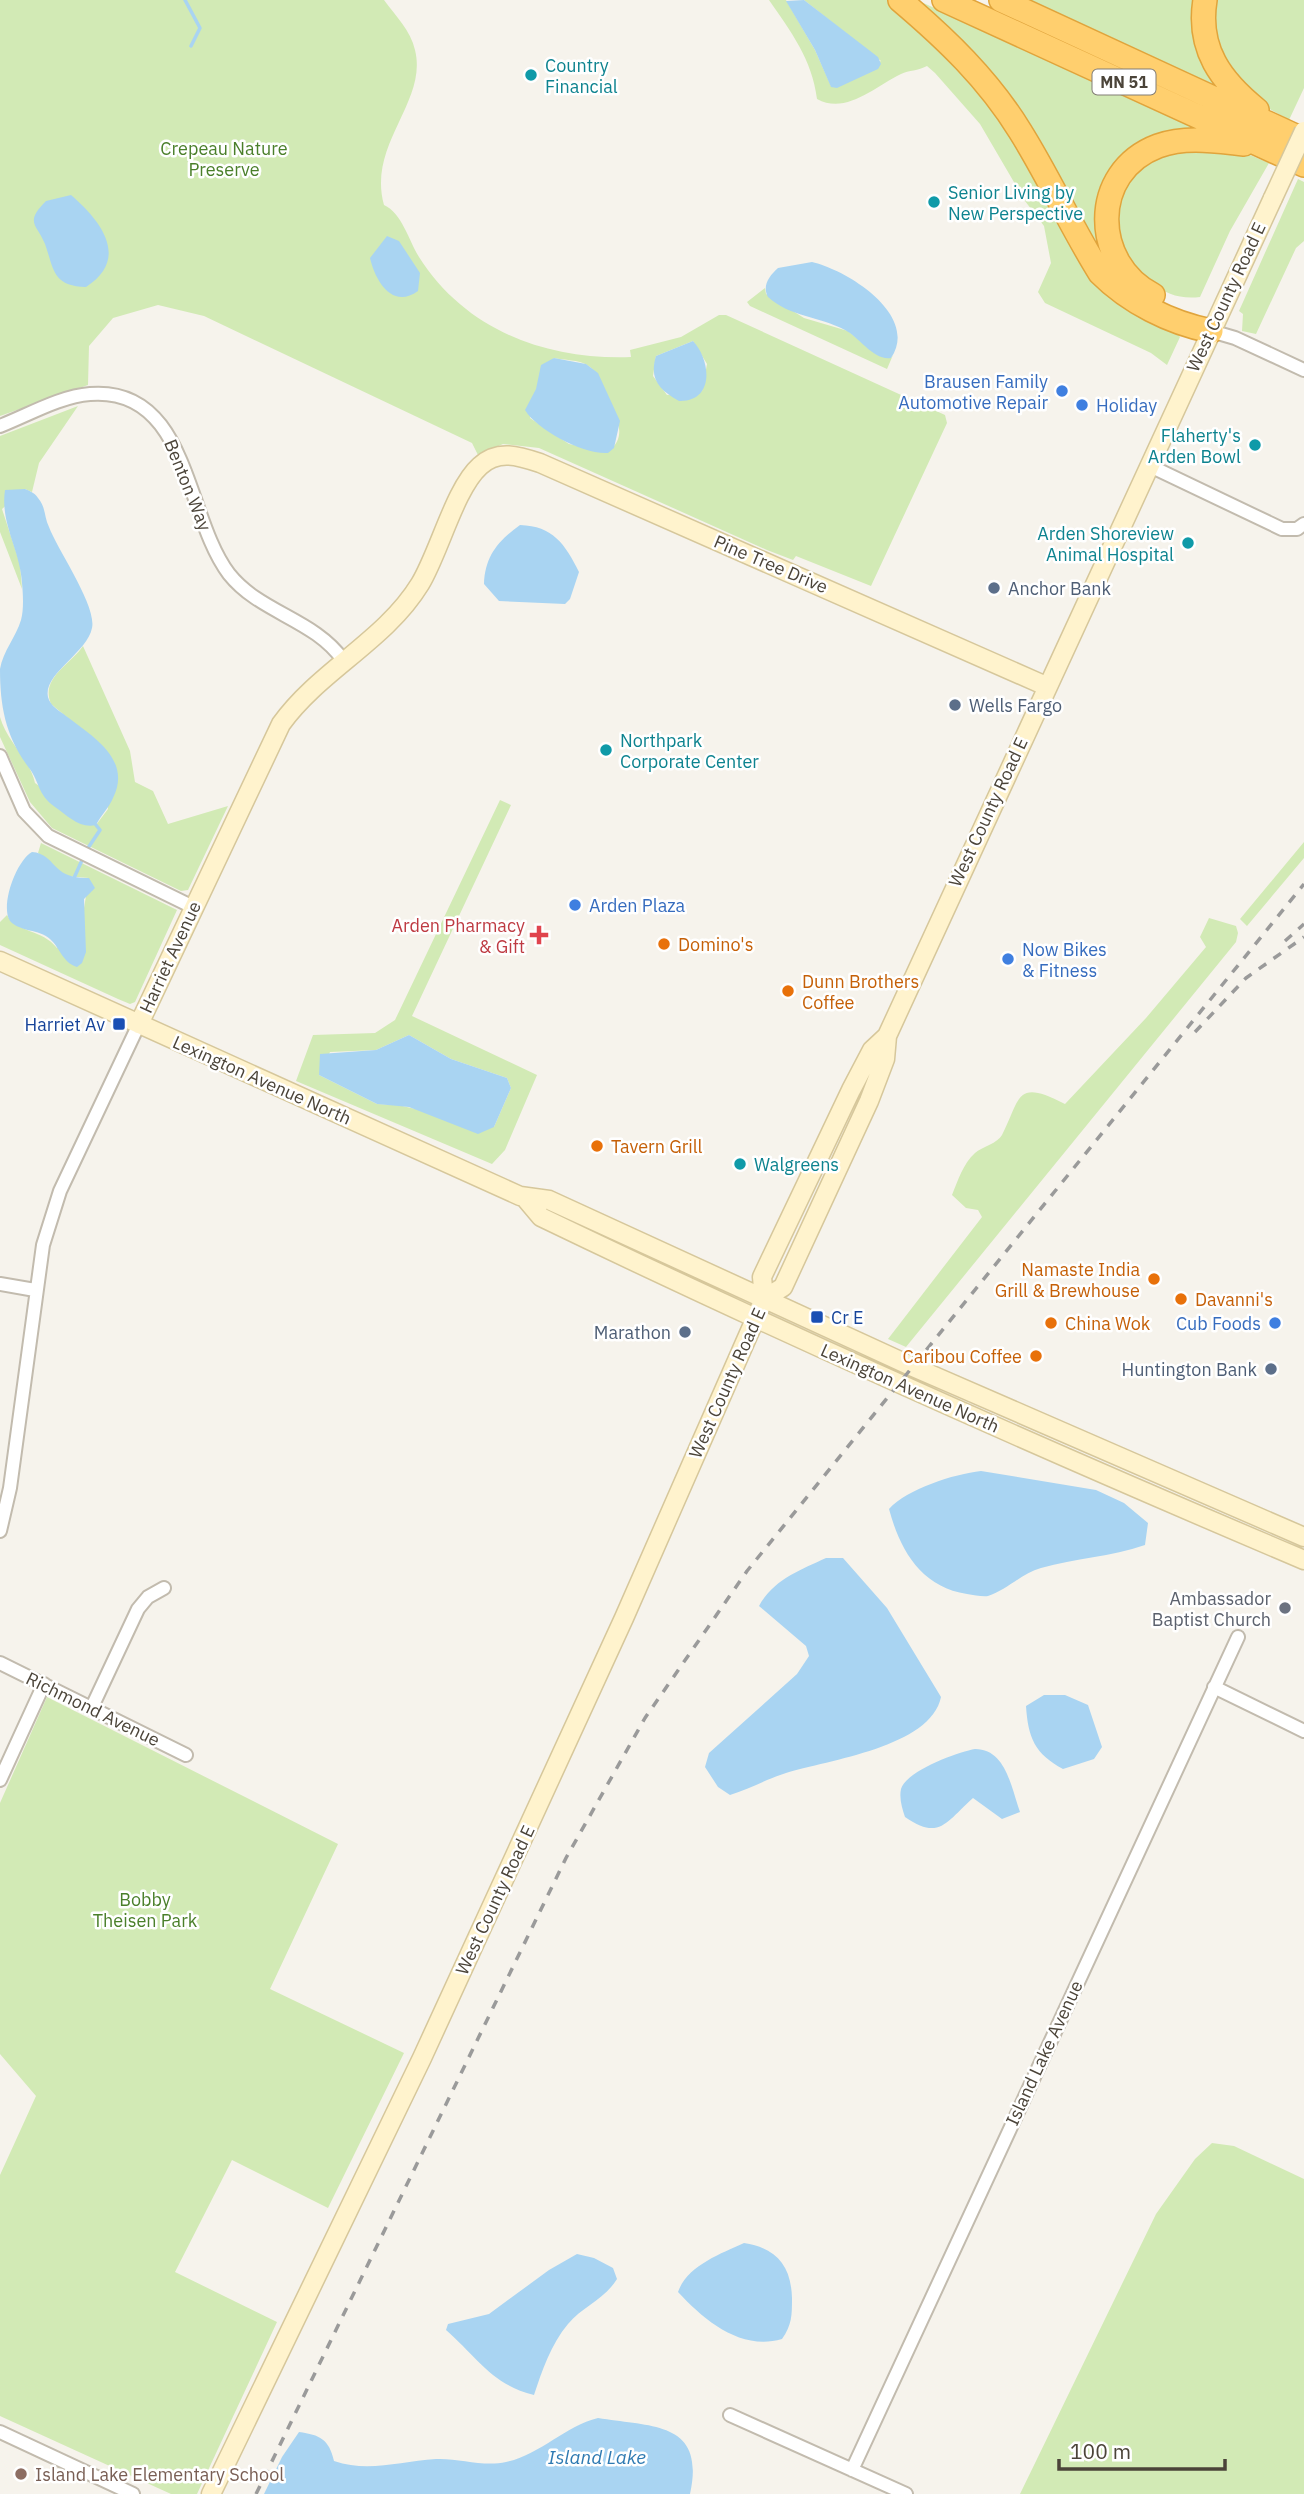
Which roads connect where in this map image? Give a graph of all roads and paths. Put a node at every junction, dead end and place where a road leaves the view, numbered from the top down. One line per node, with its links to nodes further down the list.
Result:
1 (900, 0): 9 (highway)
2 (944, 0): 7 (highway, MN 51)
3 (1001, 0): 5 (highway, MN 51)
4 (1205, 0): 5 (highway)
5 (1293, 130): 6 (highway, MN 51); 9 (street, West County Road E, bridge)
6 (1304, 140)
7 (1263, 146): 8 (highway, MN 51); 9 (highway)
8 (1304, 165)
9 (1211, 331): 10 (street); 13 (street, West County Road E)
10 (1304, 370)
11 (0, 426): 15 (street, Benton Way)
12 (493, 458): 15 (street, Harriet Avenue); 16 (street, Pine Tree Drive)
13 (1149, 465): 14 (street); 16 (street, West County Road E)
14 (1304, 524)
15 (343, 660): 18 (street, Harriet Avenue)
16 (1046, 686): 24 (street, West County Road E)
17 (0, 756): 18 (street)
18 (193, 907): 20 (street, Harriet Avenue)
19 (0, 961): 20 (street, Lexington Avenue North)
20 (139, 1024): 21 (street, Lexington Avenue North); 23 (street, Harriet Avenue)
21 (525, 1198): 24 (street, Lexington Avenue North); 25 (street, Lexington Avenue North)
22 (0, 1284): 23 (street)
23 (35, 1290): 26 (street, Harriet Avenue)
24 (764, 1299): 25 (street, West County Road E); 28 (street, Lexington Avenue North)
25 (755, 1318): 29 (street, Lexington Avenue North); 43 (street, West County Road E)
26 (5, 1486): 27 (street, Harriet Avenue)
27 (0, 1531)
28 (1304, 1537)
29 (1304, 1560)
30 (164, 1588): 35 (street)
31 (1237, 1637): 34 (street, Island Lake Avenue)
32 (0, 1663): 33 (street, Richmond Avenue)
33 (44, 1684): 35 (street, Richmond Avenue); 38 (street)
34 (1214, 1687): 36 (street); 41 (street, Island Lake Avenue)
35 (92, 1707): 37 (street, Richmond Avenue)
36 (1304, 1731)
37 (186, 1755)
38 (0, 1780)
39 (730, 2415): 41 (street)
40 (0, 2432): 42 (street)
41 (852, 2470): 44 (street)
42 (133, 2494)
43 (211, 2494)
44 (906, 2494)

